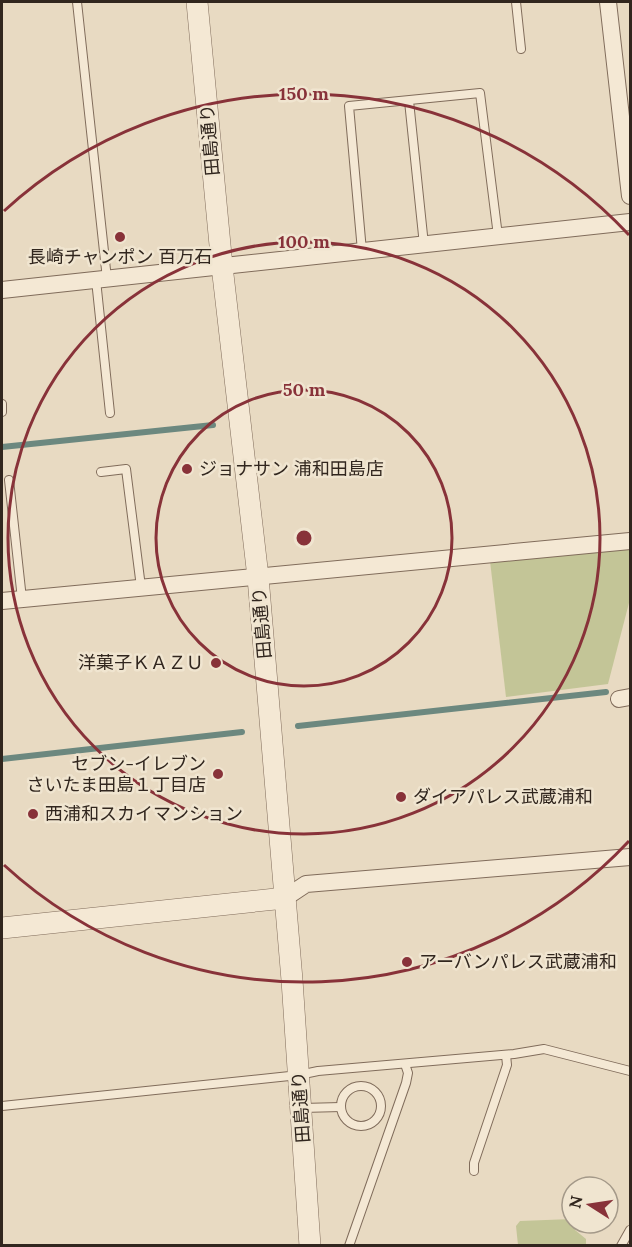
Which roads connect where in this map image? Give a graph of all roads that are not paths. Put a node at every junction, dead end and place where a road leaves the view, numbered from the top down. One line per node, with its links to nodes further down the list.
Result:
1 (77, 2): 13 (lane)
2 (197, 2): 12 (street, 田島通り)
3 (516, 2): 5 (lane)
4 (608, 2): 7 (street)
5 (521, 50)
6 (409, 100): 9 (lane); 10 (lane); 11 (lane)
7 (630, 196)
8 (630, 222): 9 (street)
9 (498, 236): 10 (street)
10 (424, 245): 11 (street)
11 (362, 251): 12 (street)
12 (222, 266): 13 (street); 19 (street, 田島通り)
13 (102, 279): 14 (street); 15 (lane)
14 (2, 290)
15 (110, 413)
16 (101, 472): 20 (lane)
17 (9, 480): 21 (lane)
18 (630, 541): 19 (street)
19 (258, 576): 20 (street); 24 (street, 田島通り)
20 (141, 587): 21 (street)
21 (22, 599): 22 (street)
22 (2, 602)
23 (630, 857): 24 (street)
24 (285, 898): 25 (street); 29 (street, 田島通り)
25 (2, 928)
26 (506, 1055): 27 (lane); 28 (lane); 33 (lane)
27 (405, 1064): 29 (lane); 36 (lane)
28 (630, 1071)
29 (299, 1075): 30 (lane); 32 (street, 田島通り)
30 (2, 1106)
31 (341, 1107): 31 (lane); 32 (lane)
32 (302, 1108): 35 (street, 田島通り)
33 (474, 1171)
34 (630, 1230): 37 (lane)
35 (310, 1245)
36 (349, 1245)
37 (621, 1245)

